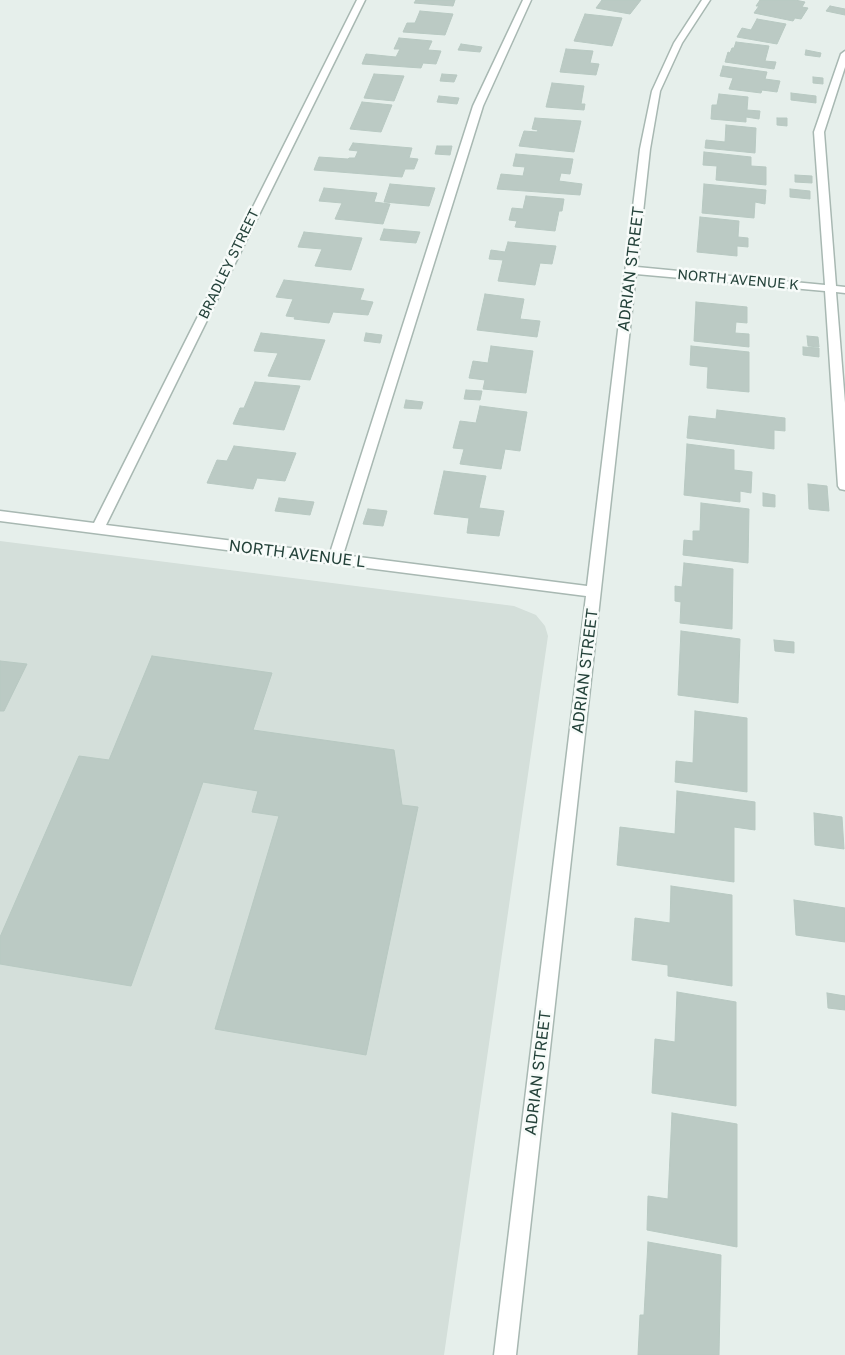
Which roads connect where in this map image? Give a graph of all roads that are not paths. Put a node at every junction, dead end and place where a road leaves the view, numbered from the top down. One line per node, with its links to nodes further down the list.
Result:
1 (362, 0): 10 (street, BRADLEY STREET)
2 (527, 0): 11 (street)
3 (706, 0): 5 (street, ADRIAN STREET)
4 (845, 54): 6 (street)
5 (631, 270): 6 (street, NORTH AVENUE K); 12 (street, ADRIAN STREET)
6 (830, 289): 7 (street, NORTH AVENUE K); 8 (street)
7 (845, 290)
8 (845, 486)
9 (0, 516): 10 (street, NORTH AVENUE L)
10 (98, 528): 11 (street, NORTH AVENUE L)
11 (335, 559): 12 (street, NORTH AVENUE L)
12 (594, 592): 13 (street, ADRIAN STREET)
13 (505, 1355)

